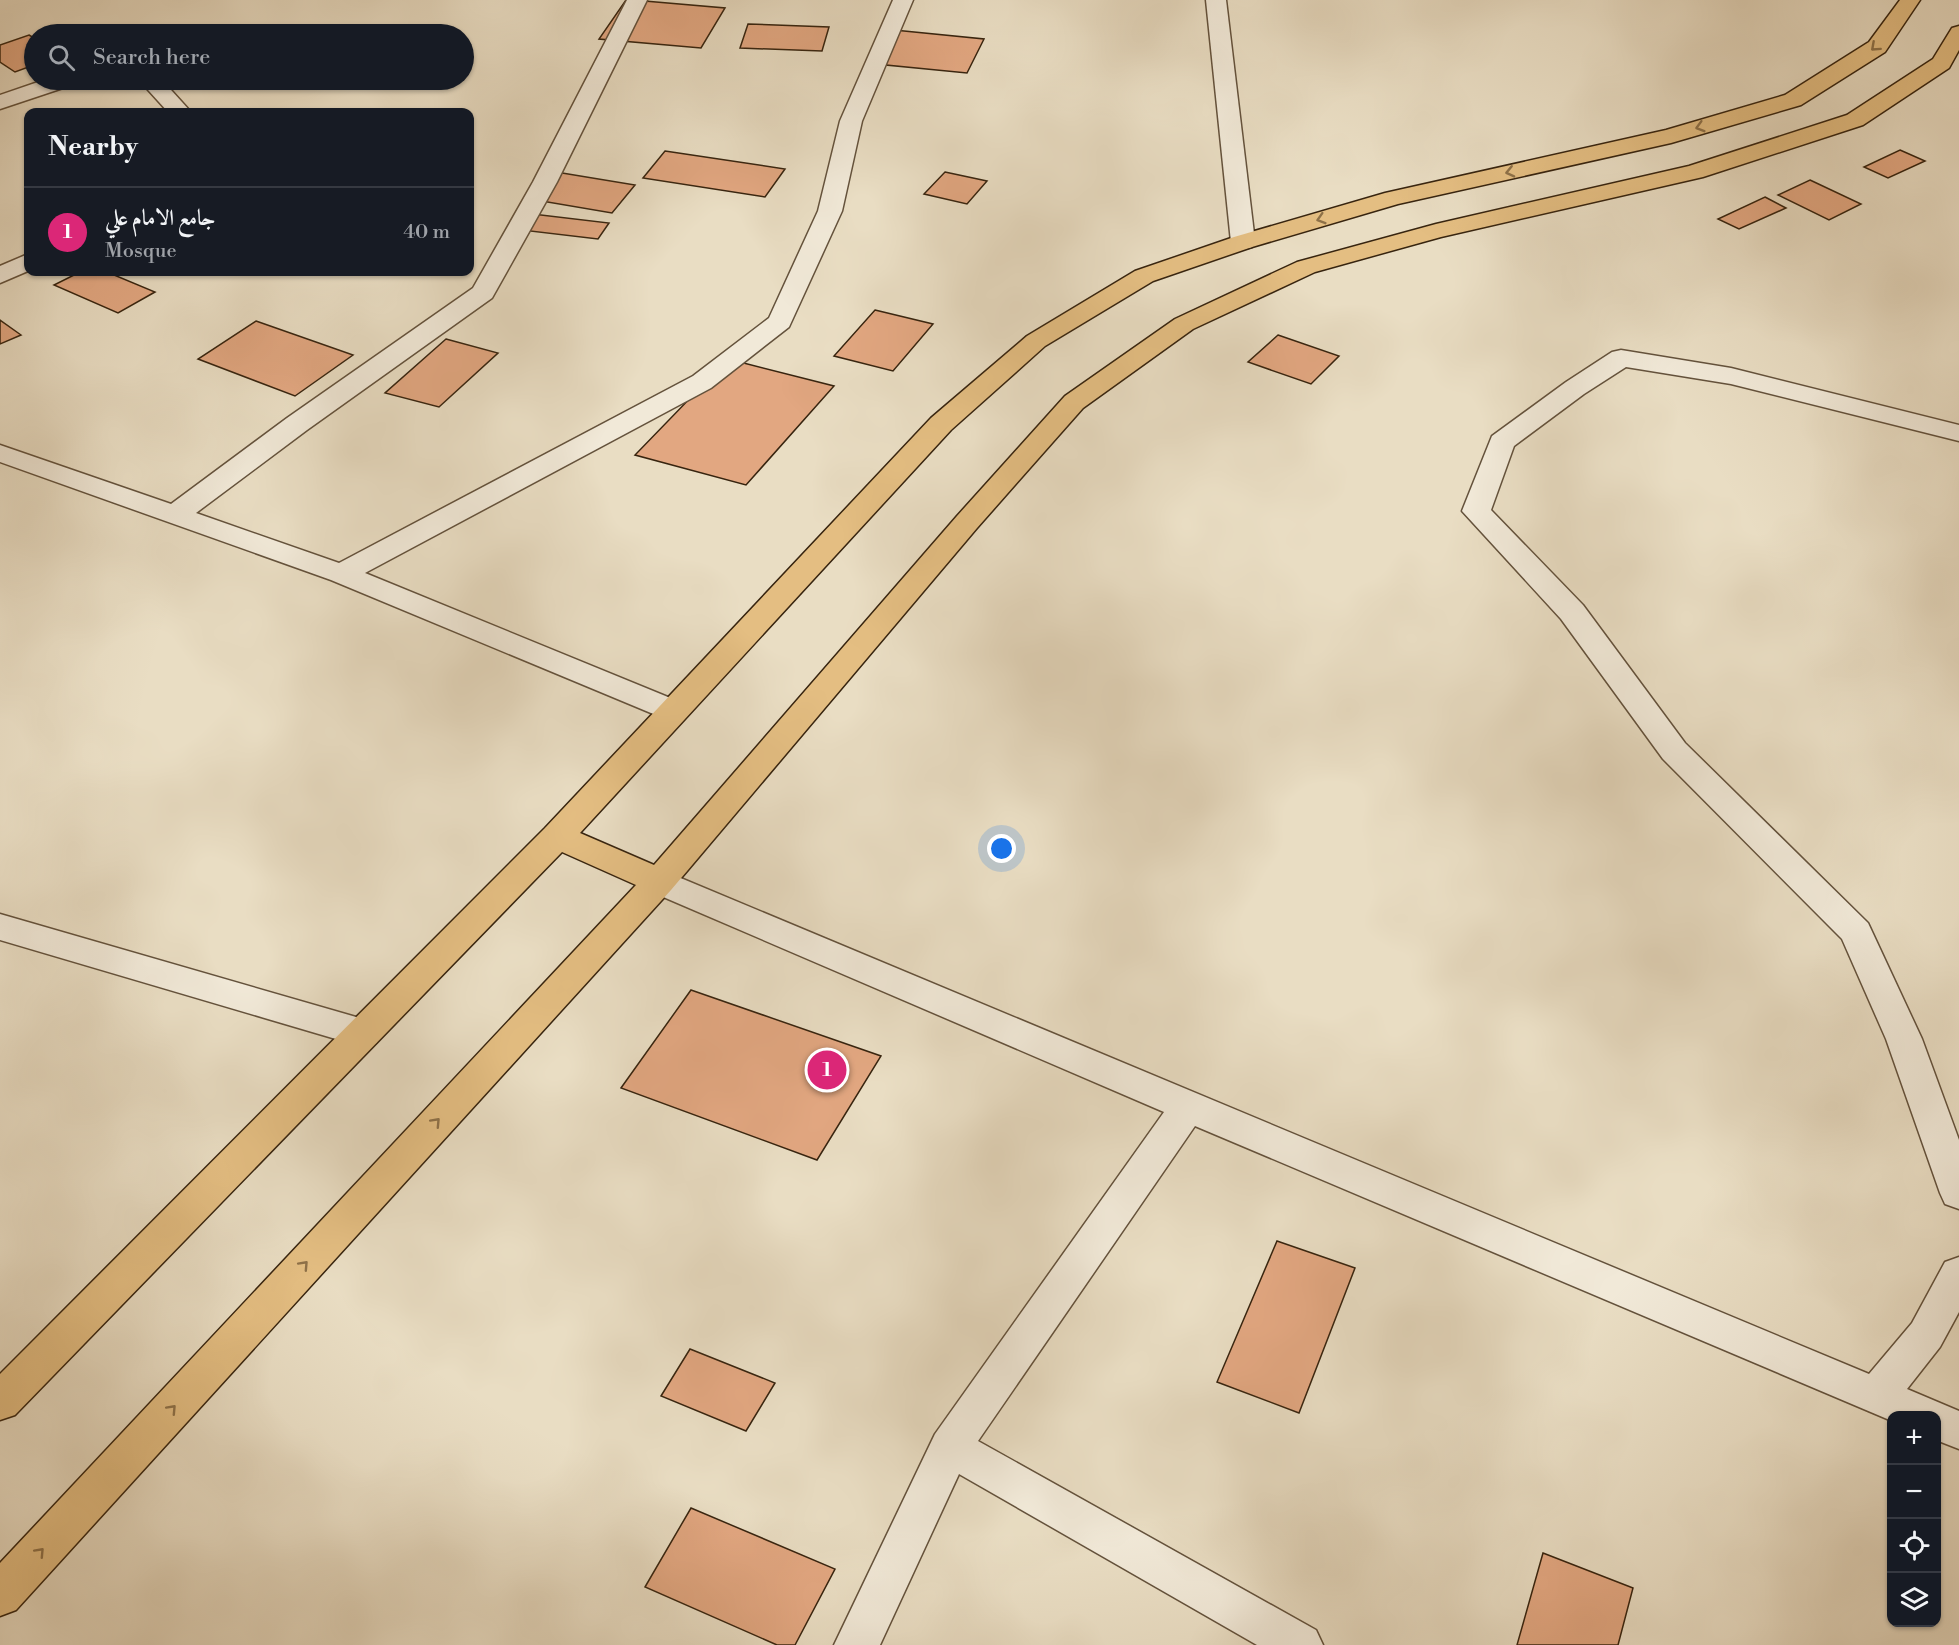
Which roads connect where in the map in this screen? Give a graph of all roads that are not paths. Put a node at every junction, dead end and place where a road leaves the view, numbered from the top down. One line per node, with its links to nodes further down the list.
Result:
1 (637, 0): 15 (street)
2 (903, 0): 16 (street)
3 (1216, 0): 10 (street)
4 (1910, 0): 10 (main road, one-way to 10)
5 (1959, 32): 19 (main road)
6 (35, 90): 8 (street)
7 (159, 90): 9 (street)
8 (0, 102)
9 (176, 108)
10 (1243, 242): 17 (main road)
11 (24, 263): 12 (street)
12 (0, 276)
13 (1959, 433): 23 (street)
14 (0, 453): 15 (street)
15 (175, 515): 16 (street)
16 (342, 574): 17 (street)
17 (674, 711): 18 (main road)
18 (557, 836): 19 (main road); 21 (main road)
19 (659, 881): 22 (street); 31 (main road, one-way to 19)
20 (0, 927): 21 (street)
21 (363, 1033): 26 (main road)
22 (1188, 1107): 25 (street); 30 (street)
23 (1959, 1193)
24 (1959, 1274): 25 (street)
25 (1876, 1395): 27 (street)
26 (0, 1402)
27 (1913, 1411)
28 (1941, 1422): 29 (street)
29 (1959, 1430)
30 (950, 1447): 32 (street); 33 (street)
31 (0, 1595)
32 (857, 1645)
33 (1300, 1645)

